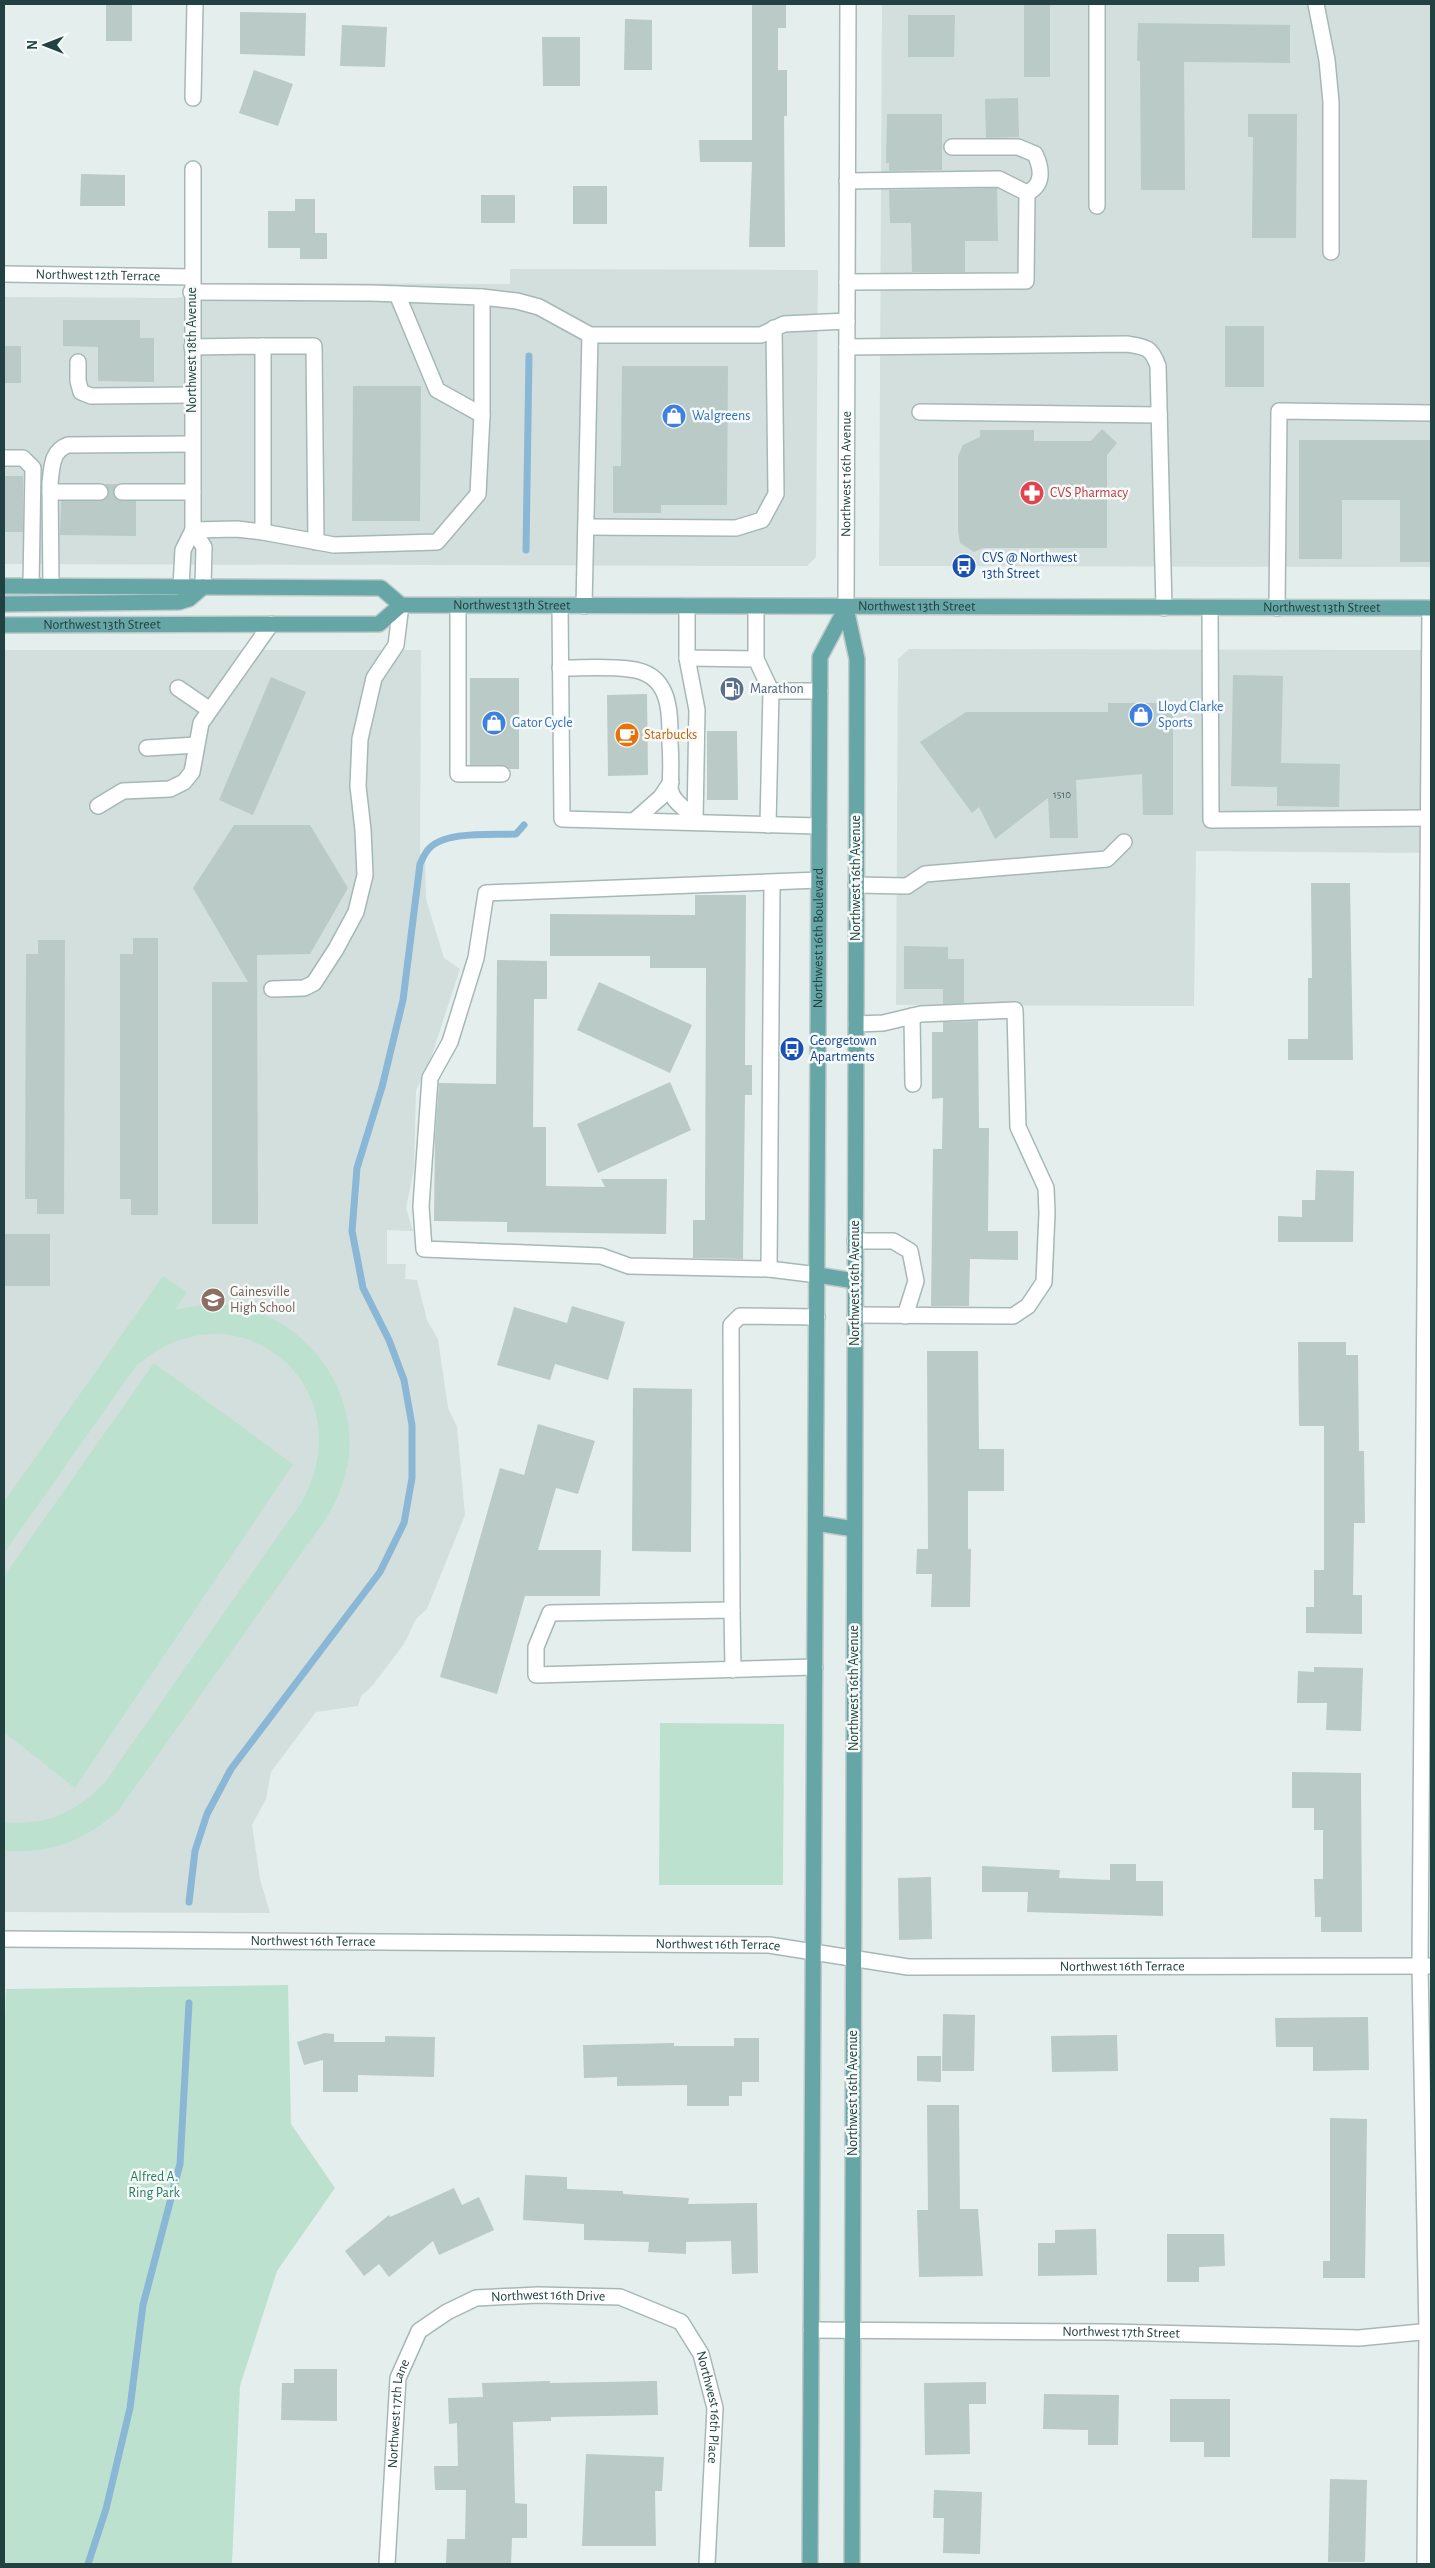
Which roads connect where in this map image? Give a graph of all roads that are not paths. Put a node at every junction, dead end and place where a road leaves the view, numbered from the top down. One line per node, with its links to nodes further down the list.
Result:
1 (195, 4): 5 (street)
2 (848, 4): 8 (street, Northwest 16th Avenue)
3 (1097, 4): 10 (street)
4 (1316, 4): 11 (street)
5 (193, 98)
6 (952, 147): 9 (street)
7 (193, 169): 14 (street, Northwest 18th Avenue)
8 (847, 181): 9 (street); 13 (street, Northwest 16th Avenue)
9 (1027, 193): 13 (street)
10 (1097, 206)
11 (1331, 252)
12 (4, 274): 14 (street, Northwest 12th Terrace)
13 (847, 282): 17 (street, Northwest 16th Avenue)
14 (191, 285): 15 (street, Northwest 12th Terrace); 22 (street, Northwest 18th Avenue)
15 (397, 294): 16 (street, Northwest 12th Terrace); 27 (street)
16 (482, 297): 19 (street, Northwest 12th Terrace); 27 (street)
17 (846, 321): 18 (street); 21 (street, Northwest 16th Avenue)
18 (774, 328): 19 (street); 35 (street)
19 (590, 335): 35 (street)
20 (263, 346): 22 (street); 37 (street); 38 (street)
21 (846, 347): 28 (street); 51 (street, Northwest 16th Avenue)
22 (192, 348): 24 (street, Northwest 18th Avenue)
23 (78, 362): 24 (street)
24 (192, 395): 29 (street, Northwest 18th Avenue)
25 (920, 412): 28 (street)
26 (1431, 413): 54 (street)
27 (482, 415): 38 (street)
28 (1159, 415): 52 (street)
29 (192, 444): 31 (street); 34 (street, Northwest 18th Avenue)
30 (4, 458): 40 (street)
31 (50, 492): 32 (street); 41 (street)
32 (100, 492)
33 (122, 492): 34 (street)
34 (193, 492): 36 (street, Northwest 18th Avenue)
35 (586, 527): 48 (street)
36 (193, 530): 37 (street); 42 (street, Northwest 18th Avenue); 43 (street, Northwest 18th Avenue)
37 (263, 532): 38 (street)
38 (316, 542)
39 (4, 586): 40 (main road)
40 (31, 586): 41 (main road)
41 (51, 586): 42 (main road)
42 (181, 587): 43 (main road)
43 (203, 587): 44 (main road); 45 (main road)
44 (4, 604)
45 (401, 605): 46 (main road, Northwest 13th Street); 56 (main road, Northwest 13th Street); 80 (street)
46 (458, 605): 47 (main road, Northwest 13th Street); 67 (street)
47 (560, 606): 48 (main road, Northwest 13th Street); 60 (street)
48 (584, 606): 49 (main road, Northwest 13th Street)
49 (687, 606): 50 (main road, Northwest 13th Street); 58 (street)
50 (756, 607): 51 (main road, Northwest 13th Street); 59 (street)
51 (846, 608): 52 (main road, Northwest 13th Street); 63 (main road, Northwest 16th Boulevard); 79 (main road, Northwest 16th Avenue)
52 (1164, 608): 53 (main road, Northwest 13th Street)
53 (1210, 608): 54 (main road, Northwest 13th Street); 70 (street)
54 (1277, 608): 55 (main road, Northwest 13th Street)
55 (1431, 608): 70 (street)
56 (271, 624): 57 (main road, Northwest 13th Street); 64 (street)
57 (4, 625)
58 (687, 658): 59 (street); 72 (street)
59 (756, 659): 62 (street)
60 (560, 668): 68 (street); 71 (street)
61 (178, 688): 64 (street)
62 (771, 691): 63 (street); 73 (street)
63 (820, 691): 74 (main road, Northwest 16th Boulevard)
64 (210, 710): 65 (street)
65 (196, 745): 66 (street); 69 (street)
66 (146, 748)
67 (502, 774)
68 (671, 782): 71 (street); 72 (street)
69 (98, 806)
70 (1427, 818): 76 (street)
71 (635, 820): 72 (street)
72 (695, 821): 73 (street)
73 (768, 825): 74 (street)
74 (819, 826): 77 (main road, Northwest 16th Boulevard)
75 (1124, 842): 79 (street)
76 (1429, 868): 88 (street)
77 (819, 880): 78 (street); 86 (main road, Northwest 16th Boulevard)
78 (772, 883): 85 (street); 85 (street)
79 (856, 885): 82 (main road, Northwest 16th Avenue)
80 (272, 989)
81 (912, 1016): 82 (street); 83 (street); 90 (street)
82 (856, 1024): 84 (main road, Northwest 16th Avenue)
83 (913, 1084)
84 (855, 1241): 87 (main road, Northwest 16th Avenue); 90 (street)
85 (768, 1269): 86 (street)
86 (818, 1275): 87 (main road); 91 (main road)
87 (855, 1281): 89 (main road, Northwest 16th Avenue)
88 (1428, 1305): 100 (street)
89 (855, 1315): 90 (street); 93 (main road, Northwest 16th Avenue)
90 (905, 1316)
91 (817, 1317): 92 (main road); 94 (street)
92 (816, 1523): 93 (main road); 95 (main road)
93 (854, 1530): 99 (main road, Northwest 16th Avenue)
94 (732, 1610): 96 (street); 96 (street)
95 (815, 1667): 96 (street); 98 (main road)
96 (733, 1670)
97 (4, 1939): 98 (street, Northwest 16th Terrace)
98 (813, 1952): 99 (street, Northwest 16th Terrace); 104 (main road)
99 (853, 1958): 100 (street, Northwest 16th Terrace); 103 (main road, Northwest 16th Avenue)
100 (1426, 1966): 105 (street)
101 (620, 2297): 102 (street, Northwest 16th Drive); 107 (street, Northwest 16th Place)
102 (476, 2298): 106 (street, Northwest 17th Lane)
103 (852, 2329): 104 (street, Northwest 17th Street); 105 (street, Northwest 17th Street); 109 (main road, Northwest 16th Avenue)
104 (811, 2330): 108 (main road)
105 (1429, 2332): 110 (street)
106 (387, 2564)
107 (707, 2564)
108 (810, 2564)
109 (852, 2564)
110 (1425, 2564)

